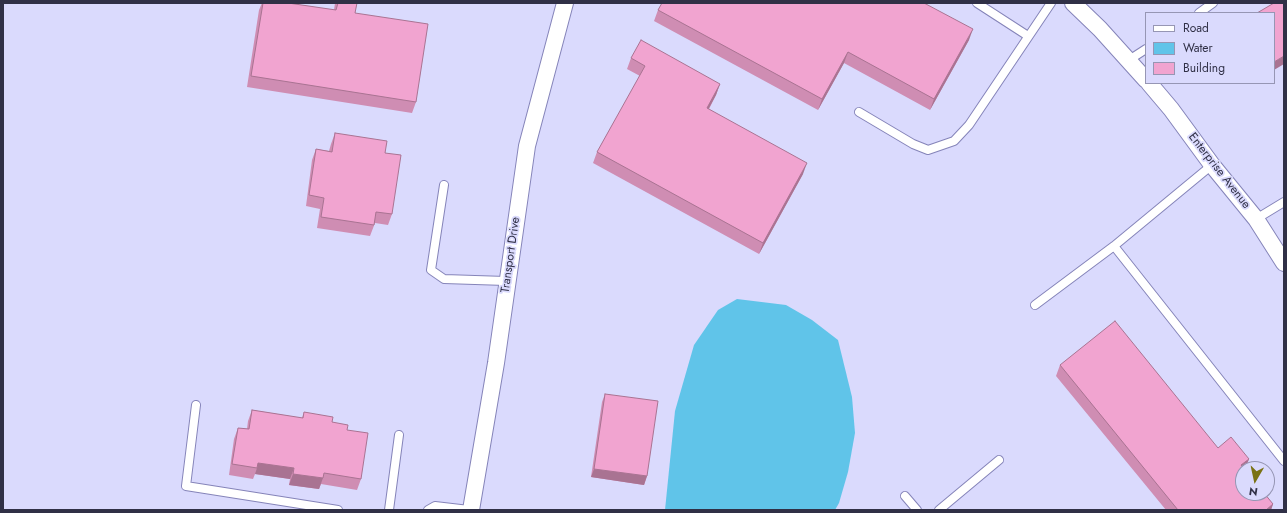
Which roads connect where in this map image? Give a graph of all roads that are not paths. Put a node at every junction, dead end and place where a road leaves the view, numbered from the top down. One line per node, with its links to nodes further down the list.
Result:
1 (565, 3): 19 (street, Transport Drive)
2 (976, 3): 7 (lane)
3 (1051, 3): 7 (lane)
4 (1073, 3): 9 (street)
5 (1214, 3): 6 (lane)
6 (1200, 12)
7 (1028, 36): 12 (lane)
8 (1145, 50): 9 (lane)
9 (1129, 60): 10 (street)
10 (1145, 79)
11 (1149, 84): 13 (street, Enterprise Avenue)
12 (859, 112)
13 (1212, 165): 16 (street, Enterprise Avenue); 17 (lane)
14 (444, 185): 19 (lane)
15 (1284, 202): 16 (lane)
16 (1256, 219): 18 (street, Enterprise Avenue)
17 (1114, 246): 20 (lane); 24 (lane)
18 (1284, 263)
19 (506, 281): 29 (street, Transport Drive)
20 (1035, 305)
21 (196, 405): 26 (lane)
22 (399, 435): 27 (lane)
23 (1000, 460): 31 (lane)
24 (1284, 461)
25 (906, 496): 30 (lane)
26 (338, 510)
27 (389, 510)
28 (428, 510): 29 (lane)
29 (470, 510)
30 (917, 510)
31 (939, 510)

